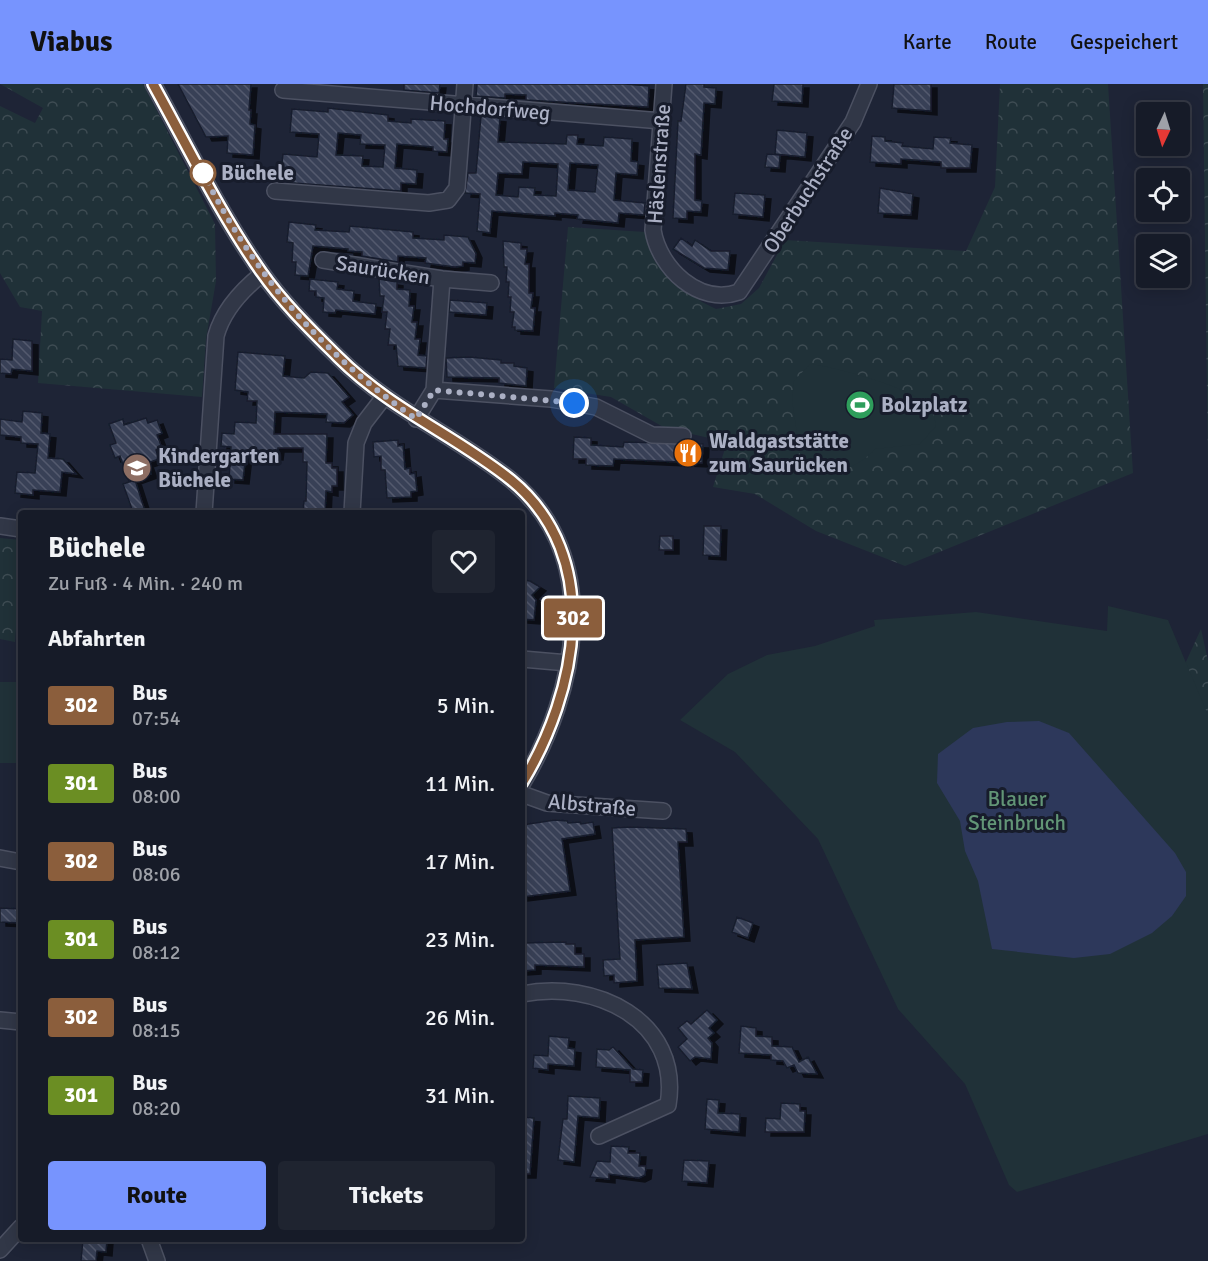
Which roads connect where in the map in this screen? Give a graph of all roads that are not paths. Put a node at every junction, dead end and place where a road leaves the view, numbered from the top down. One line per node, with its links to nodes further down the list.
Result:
1 (153, 84): 10 (street, Albstraße)
2 (465, 84): 6 (street)
3 (664, 84): 7 (street, Häslenstraße)
4 (868, 84): 13 (street, Oberbuchstraße)
5 (283, 90): 6 (street, Hochdorfweg)
6 (465, 106): 7 (street, Hochdorfweg); 8 (street)
7 (662, 121): 13 (street, Häslenstraße)
8 (275, 191)
9 (323, 260): 11 (street, Saurücken)
10 (262, 274): 15 (street, Albstraße); 18 (street)
11 (442, 279): 12 (street, Saurücken); 14 (street, Saurücken)
12 (491, 283)
13 (739, 292)
14 (434, 390): 16 (street, Saurücken); 17 (street)
15 (384, 397): 16 (street, Albstraße); 19 (street)
16 (416, 419): 23 (street, Albstraße)
17 (683, 436)
18 (204, 510)
19 (352, 510)
20 (0, 526): 21 (street)
21 (18, 529)
22 (525, 659): 23 (street)
23 (568, 663): 24 (street, Albstraße)
24 (525, 779)
25 (525, 795): 26 (street, Albstraße)
26 (663, 811)
27 (0, 858): 28 (street)
28 (18, 861)
29 (525, 993): 32 (street)
30 (0, 1020): 31 (street)
31 (18, 1022)
32 (599, 1136)
33 (18, 1230): 35 (street)
34 (150, 1242): 36 (street)
35 (0, 1250)
36 (157, 1261)

